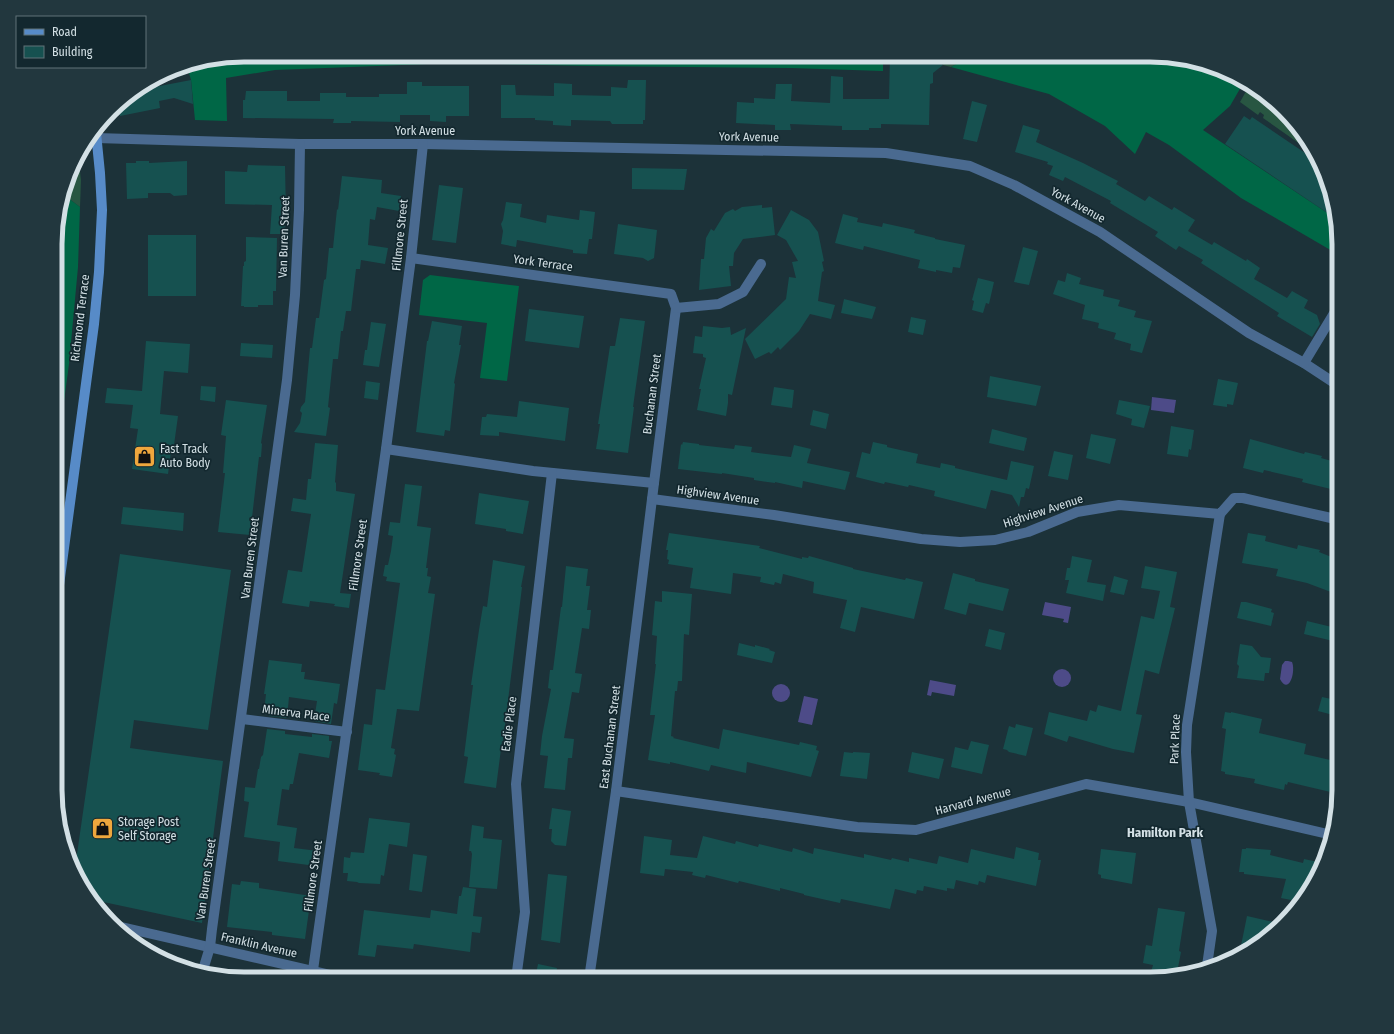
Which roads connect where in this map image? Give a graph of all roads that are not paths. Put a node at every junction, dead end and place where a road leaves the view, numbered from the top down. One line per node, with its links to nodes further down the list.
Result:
1 (99, 135): 3 (street, York Avenue)
2 (96, 138): 18 (main road, Richmond Terrace)
3 (300, 144): 4 (street, York Avenue); 19 (street, Van Buren Street)
4 (423, 144): 5 (street, Fillmore Street); 10 (street, York Avenue)
5 (411, 258): 7 (street, York Terrace); 12 (street, Fillmore Street)
6 (761, 264): 8 (street)
7 (671, 294): 8 (street, Buchanan Street)
8 (676, 308): 14 (street, Buchanan Street)
9 (1332, 317): 10 (street)
10 (1304, 363): 11 (street, York Avenue)
11 (1332, 381)
12 (386, 449): 13 (street); 20 (street, Fillmore Street)
13 (552, 473): 14 (street); 30 (street, Eadie Place)
14 (654, 483): 15 (street, Buchanan Street)
15 (652, 499): 16 (street, Highview Avenue); 21 (street, East Buchanan Street)
16 (1220, 514): 17 (street); 22 (street, Park Place)
17 (1332, 518)
18 (62, 562)
19 (242, 719): 20 (street, Minerva Place); 25 (street, Van Buren Street)
20 (347, 732): 28 (street, Fillmore Street)
21 (616, 791): 22 (street, Harvard Avenue); 31 (street, East Buchanan Street)
22 (1189, 802): 23 (street, Harvard Avenue); 26 (street, Park Place)
23 (1327, 834)
24 (125, 928): 25 (street, Franklin Avenue)
25 (210, 947): 27 (street, Van Buren Street); 28 (street, Franklin Avenue)
26 (1208, 962)
27 (204, 968)
28 (313, 970): 29 (street, Franklin Avenue)
29 (321, 972)
30 (517, 972)
31 (590, 972)

